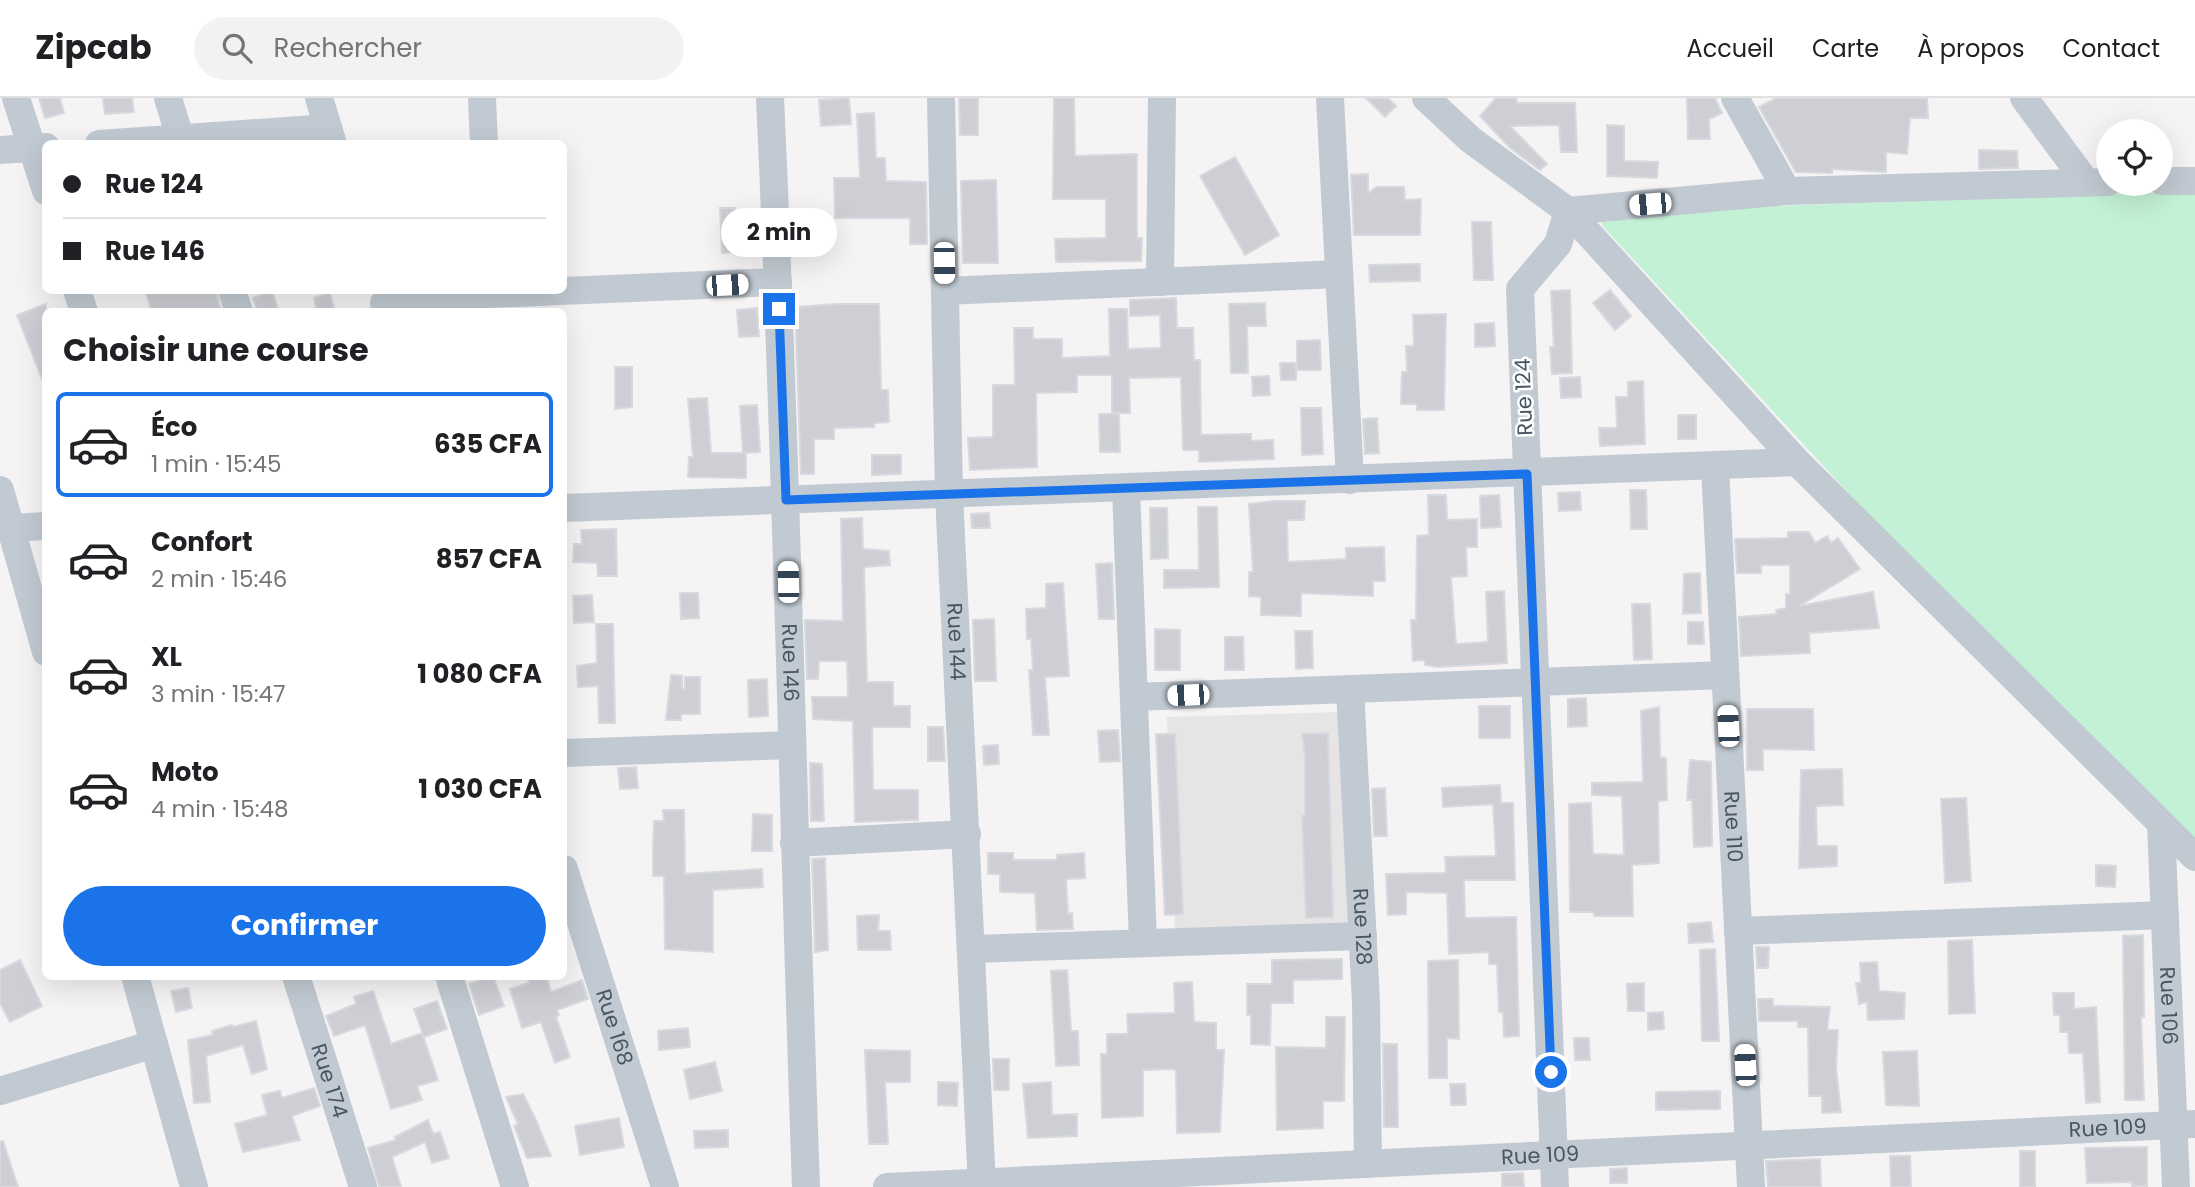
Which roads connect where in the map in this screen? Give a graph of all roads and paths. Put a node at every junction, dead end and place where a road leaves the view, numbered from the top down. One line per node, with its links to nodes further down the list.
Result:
1 (16, 98): 16 (street)
2 (168, 98): 13 (street)
3 (318, 98): 12 (street)
4 (482, 98): 15 (street)
5 (770, 98): 26 (street, Rue 146)
6 (941, 98): 29 (street, Rue 144)
7 (1162, 98): 27 (street)
8 (1330, 98): 25 (street)
9 (1426, 98): 24 (street)
10 (1735, 98): 23 (street)
11 (2024, 98): 19 (street)
12 (330, 136): 14 (street)
13 (181, 140)
14 (211, 140)
15 (484, 140)
16 (39, 148): 17 (street); 18 (street)
17 (0, 150)
18 (42, 166)
19 (2096, 180)
20 (2173, 181): 21 (street)
21 (2195, 181)
22 (2096, 182): 23 (street)
23 (1787, 191): 24 (street)
24 (1568, 211): 32 (street); 34 (street, Rue 124)
25 (1339, 274): 27 (street); 35 (street)
26 (778, 282): 28 (street); 39 (street, Rue 146)
27 (1160, 282): 29 (street)
28 (567, 290)
29 (945, 290): 38 (street, Rue 144)
30 (476, 294): 31 (street)
31 (383, 302)
32 (1797, 462): 33 (street); 50 (street)
33 (1715, 467): 34 (street); 44 (street, Rue 110)
34 (1527, 474): 35 (street); 45 (street, Rue 124)
35 (1350, 480): 36 (street)
36 (1126, 488): 38 (street); 47 (street)
37 (0, 490): 42 (street)
38 (948, 494): 39 (street); 51 (street, Rue 144)
39 (786, 500): 40 (street); 48 (street, Rue 146)
40 (567, 508)
41 (42, 526): 42 (street)
42 (11, 528): 43 (street)
43 (42, 638)
44 (1725, 676): 45 (street); 56 (street, Rue 110)
45 (1535, 682): 46 (street); 67 (street, Rue 124)
46 (1350, 689): 47 (street); 57 (street, Rue 128)
47 (1134, 697): 58 (street)
48 (791, 745): 49 (street); 52 (street, Rue 146)
49 (567, 753)
50 (2161, 824): 53 (street); 55 (street, Rue 106)
51 (967, 834): 52 (street); 59 (street, Rue 144)
52 (794, 843): 75 (street, Rue 146)
53 (2195, 857)
54 (567, 878): 74 (street, Rue 168)
55 (2165, 915): 56 (street); 65 (street, Rue 106)
56 (1738, 931): 66 (street, Rue 110)
57 (1363, 936): 58 (street); 68 (street, Rue 128)
58 (1143, 943): 59 (street)
59 (972, 949): 70 (street, Rue 144)
60 (136, 980): 63 (street)
61 (297, 980): 72 (street, Rue 174)
62 (450, 980): 73 (street)
63 (154, 1044): 64 (street); 71 (street)
64 (0, 1091)
65 (2184, 1124): 66 (street, Rue 109); 79 (street, Rue 106)
66 (1749, 1146): 67 (street, Rue 109); 78 (street, Rue 110)
67 (1554, 1155): 68 (street, Rue 109); 77 (street, Rue 124)
68 (1368, 1164): 69 (street, Rue 109)
69 (1149, 1181): 70 (street, Rue 109)
70 (982, 1185): 76 (street, Rue 109)
71 (194, 1187)
72 (363, 1187)
73 (515, 1187)
74 (665, 1187)
75 (806, 1187)
76 (887, 1187)
77 (1555, 1187)
78 (1751, 1187)
79 (2175, 1187)

